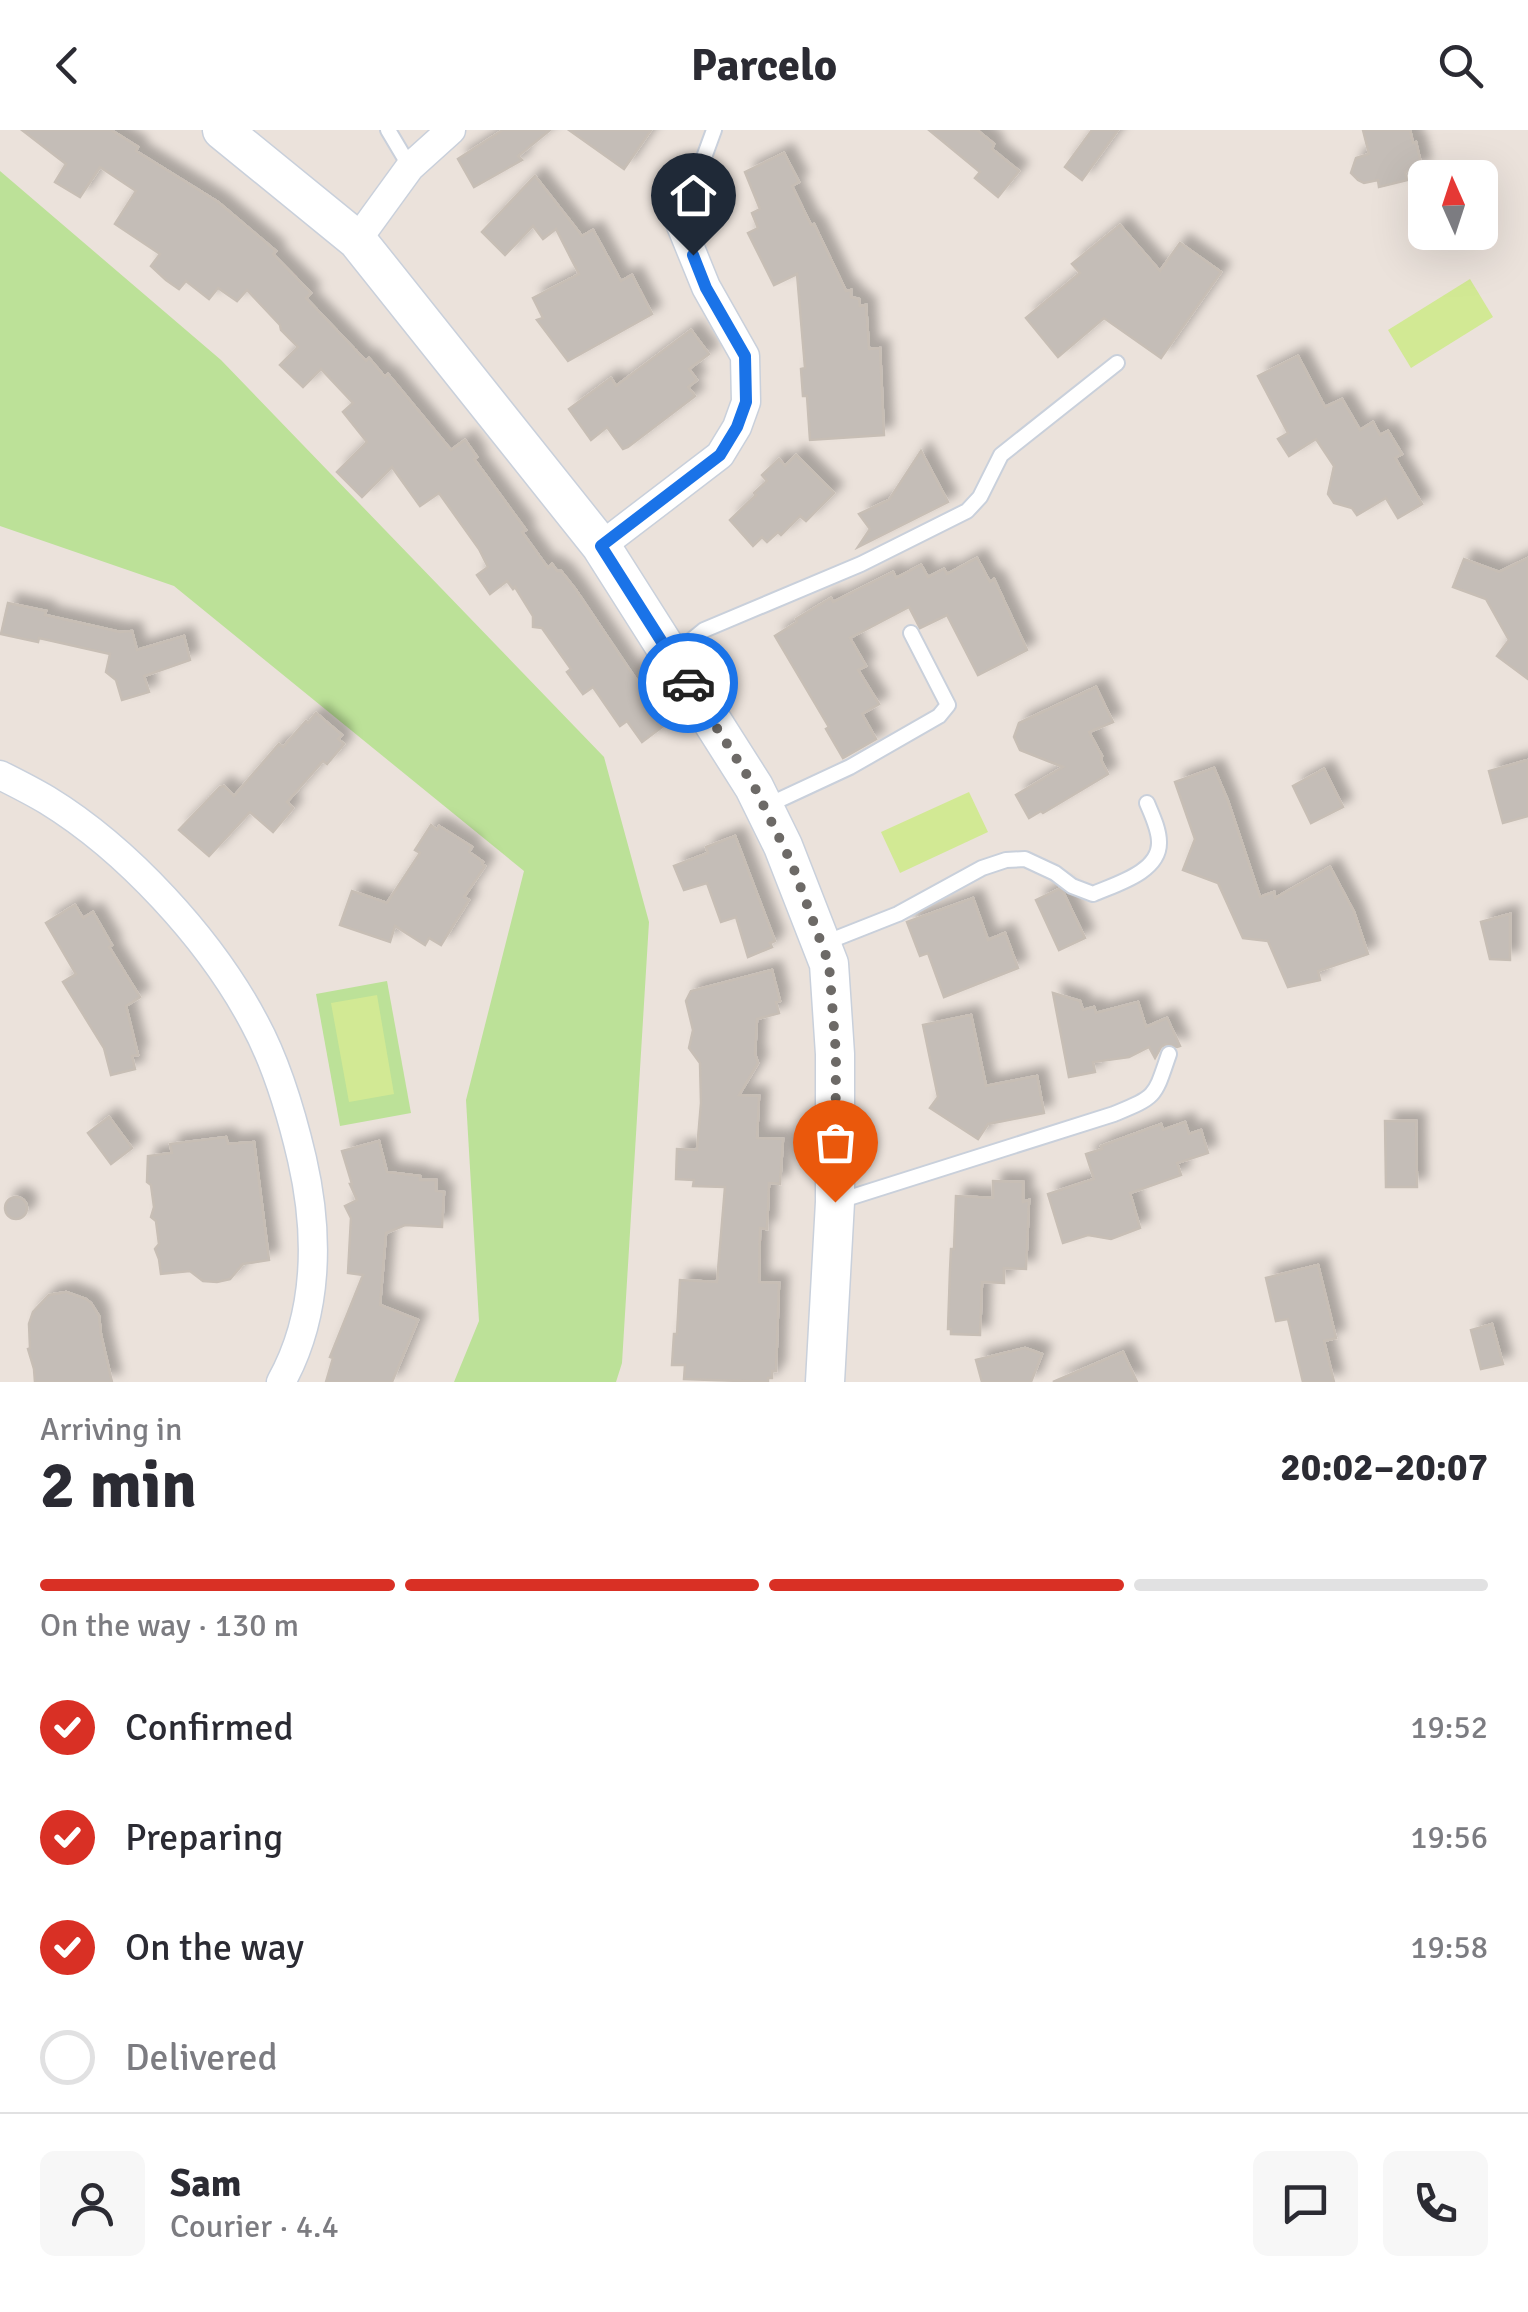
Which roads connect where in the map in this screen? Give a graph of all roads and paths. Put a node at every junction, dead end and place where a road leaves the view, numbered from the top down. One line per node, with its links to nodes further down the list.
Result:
1 (222, 130): 7 (street)
2 (388, 130): 5 (lane)
3 (450, 130): 5 (street)
4 (714, 130): 6 (lane)
5 (410, 167): 7 (street)
6 (680, 223): 9 (street)
7 (357, 240): 9 (street)
8 (1117, 363): 11 (lane)
9 (601, 546): 11 (street)
10 (911, 632): 14 (lane)
11 (672, 657): 14 (street)
12 (0, 775): 18 (street)
13 (1147, 803): 15 (lane)
14 (764, 807): 15 (street)
15 (822, 945): 17 (street)
16 (1169, 1054): 17 (lane)
17 (835, 1202): 19 (street)
18 (281, 1382)
19 (825, 1382)

